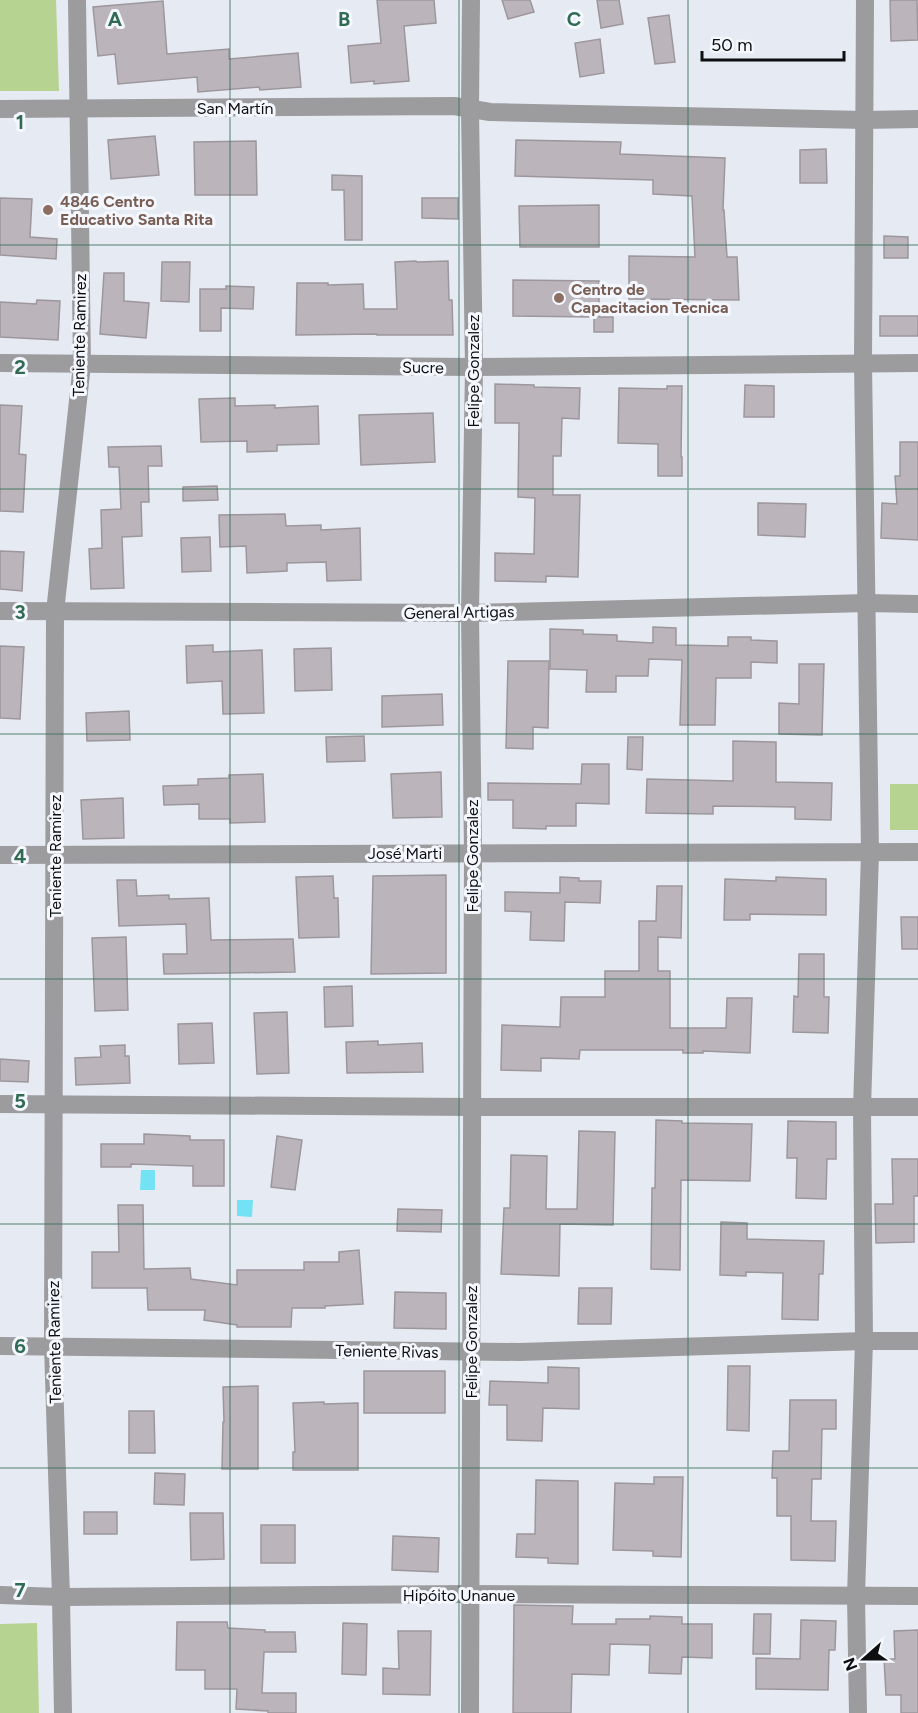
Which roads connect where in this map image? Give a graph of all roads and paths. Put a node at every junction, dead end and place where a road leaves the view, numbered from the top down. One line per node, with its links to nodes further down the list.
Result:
1 (77, 0): 5 (street, Teniente Ramirez)
2 (471, 0): 6 (street, Felipe Gonzalez)
3 (865, 0): 8 (street)
4 (0, 109): 5 (street, San Martín)
5 (79, 109): 6 (street, San Martín); 12 (street, Teniente Ramirez)
6 (470, 110): 8 (street, San Martín); 13 (street, Felipe Gonzalez)
7 (918, 119): 8 (street, San Martín)
8 (864, 120): 10 (street)
9 (0, 363): 12 (street, Sucre)
10 (863, 363): 11 (street, Sucre); 13 (street, Sucre); 14 (street)
11 (918, 363)
12 (82, 364): 13 (street, Sucre); 17 (street, Teniente Ramirez)
13 (474, 367): 18 (street, Felipe Gonzalez)
14 (867, 603): 15 (street, General Artigas); 18 (street, General Artigas); 21 (street)
15 (918, 604)
16 (0, 611): 17 (street, General Artigas)
17 (55, 612): 18 (street, General Artigas); 22 (street, Teniente Ramirez)
18 (470, 613): 20 (street, Felipe Gonzalez)
19 (918, 852): 21 (street, José Marti)
20 (473, 853): 21 (street, José Marti); 22 (street, José Marti); 26 (street, Felipe Gonzalez)
21 (870, 853): 28 (street)
22 (55, 854): 23 (street, José Marti); 25 (street, Teniente Ramirez)
23 (0, 855)
24 (0, 1104): 25 (street)
25 (54, 1105): 26 (street); 32 (street, Teniente Ramirez)
26 (472, 1107): 28 (street); 33 (street, Felipe Gonzalez)
27 (918, 1107): 28 (street)
28 (862, 1108): 29 (street)
29 (864, 1341): 30 (street, Teniente Rivas); 33 (street, Teniente Rivas); 36 (street)
30 (918, 1341)
31 (0, 1346): 32 (street, Teniente Rivas)
32 (53, 1346): 33 (street, Teniente Rivas); 38 (street, Teniente Ramirez)
33 (471, 1352): 34 (street, Felipe Gonzalez)
34 (469, 1594): 36 (street, Hipóito Unanue); 38 (street, Hipóito Unanue); 40 (street, Felipe Gonzalez)
35 (0, 1595): 38 (street, Hipóito Unanue)
36 (856, 1596): 37 (street, Hipóito Unanue); 41 (street)
37 (918, 1596)
38 (61, 1597): 39 (street, Teniente Ramirez)
39 (63, 1713)
40 (470, 1713)
41 (858, 1713)

